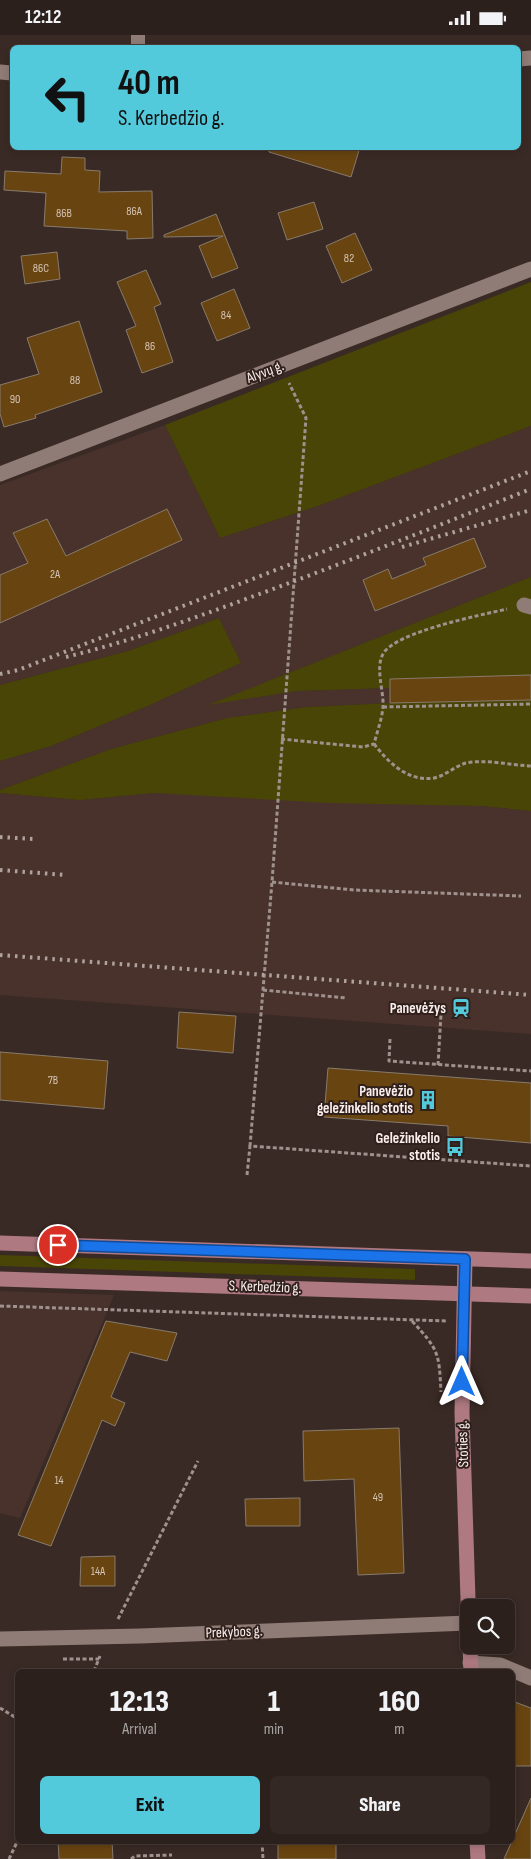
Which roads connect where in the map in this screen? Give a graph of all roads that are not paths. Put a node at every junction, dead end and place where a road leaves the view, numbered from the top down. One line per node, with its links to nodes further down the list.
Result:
1 (531, 269): 2 (street, Alyvų g.)
2 (0, 474)
3 (0, 1243): 4 (main road)
4 (465, 1259): 5 (main road); 7 (main road, Stoties g.)
5 (531, 1261)
6 (0, 1279): 7 (main road, S. Kerbedžio g.)
7 (463, 1294): 8 (main road, S. Kerbedžio g.); 9 (main road, Stoties g.)
8 (531, 1296)
9 (467, 1599)
10 (460, 1623): 11 (street, Prekybos g.)
11 (0, 1639)
12 (470, 1654): 13 (main road)
13 (471, 1667): 14 (street)
14 (510, 1669)
15 (515, 1671): 16 (street)
16 (531, 1678)
17 (477, 1844): 18 (main road)
18 (478, 1859)

